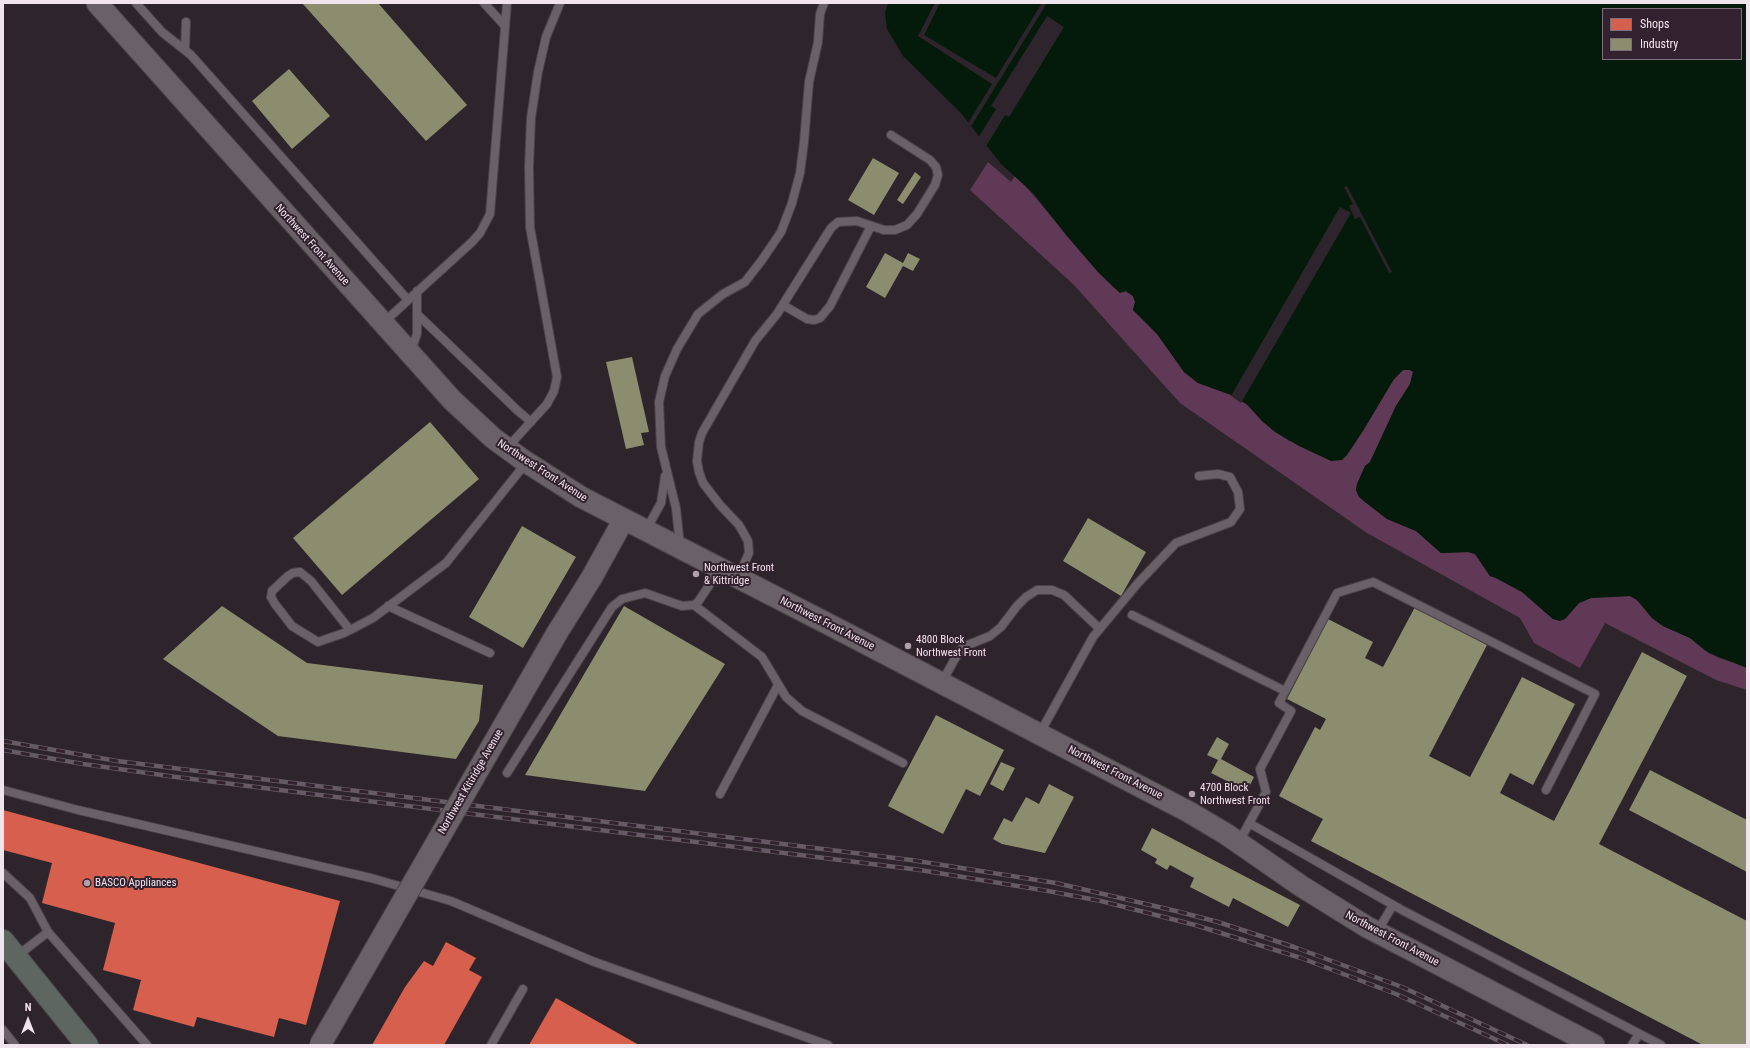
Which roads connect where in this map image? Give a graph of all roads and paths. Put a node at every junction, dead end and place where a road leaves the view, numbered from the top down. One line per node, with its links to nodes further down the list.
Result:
1 (97, 3): 16 (main road, Northwest Front Avenue)
2 (136, 3): 9 (lane)
3 (484, 3): 8 (lane)
4 (507, 3): 8 (lane)
5 (560, 3): 18 (lane)
6 (824, 3): 21 (lane)
7 (186, 22): 9 (lane)
8 (504, 25): 12 (lane)
9 (185, 50): 13 (lane)
10 (891, 135): 11 (lane)
11 (871, 226): 14 (lane); 14 (lane)
12 (417, 292): 13 (lane); 15 (lane)
13 (408, 300): 16 (lane)
14 (783, 305): 26 (lane)
15 (418, 314): 17 (lane); 18 (lane)
16 (383, 324): 17 (main road, Northwest Front Avenue)
17 (410, 354): 19 (main road, Northwest Front Avenue)
18 (531, 422): 19 (lane)
19 (506, 448): 20 (main road, Northwest Front Avenue)
20 (526, 462): 23 (main road, Northwest Front Avenue); 28 (lane)
21 (665, 467): 24 (lane); 25 (lane)
22 (1199, 476): 30 (lane)
23 (624, 519): 24 (main road, Northwest Front Avenue); 55 (main road, Northwest Kittridge Avenue, bridge)
24 (646, 531): 25 (main road, Northwest Front Avenue)
25 (680, 548): 26 (main road, Northwest Front Avenue)
26 (729, 573): 27 (lane); 33 (main road, Northwest Front Avenue)
27 (694, 605): 34 (lane); 38 (lane)
28 (388, 606): 31 (lane); 32 (lane)
29 (1132, 615): 35 (lane)
30 (1100, 629): 33 (lane); 36 (lane)
31 (350, 630): 31 (lane)
32 (490, 653)
33 (942, 683): 36 (main road, Northwest Front Avenue)
34 (778, 685): 37 (lane); 41 (lane)
35 (1285, 691): 40 (lane); 42 (lane)
36 (1040, 734): 43 (main road, Northwest Front Avenue)
37 (903, 763)
38 (508, 773)
39 (3, 790): 57 (lane)
40 (1546, 790)
41 (720, 794)
42 (1249, 823): 43 (lane); 45 (lane)
43 (1239, 843): 47 (main road, Northwest Front Avenue)
44 (3, 873): 46 (lane)
45 (1393, 905): 47 (lane); 51 (lane)
46 (48, 932): 48 (lane); 54 (lane)
47 (1377, 932): 58 (main road, Northwest Front Avenue)
48 (7, 947): 52 (highway)
49 (523, 989): 56 (lane)
50 (3, 1030): 53 (lane)
51 (1639, 1034): 59 (lane); 60 (lane)
52 (81, 1043)
53 (15, 1045)
54 (147, 1045)
55 (320, 1045)
56 (491, 1045)
57 (828, 1045)
58 (1594, 1045)
59 (1632, 1045)
60 (1660, 1045)

